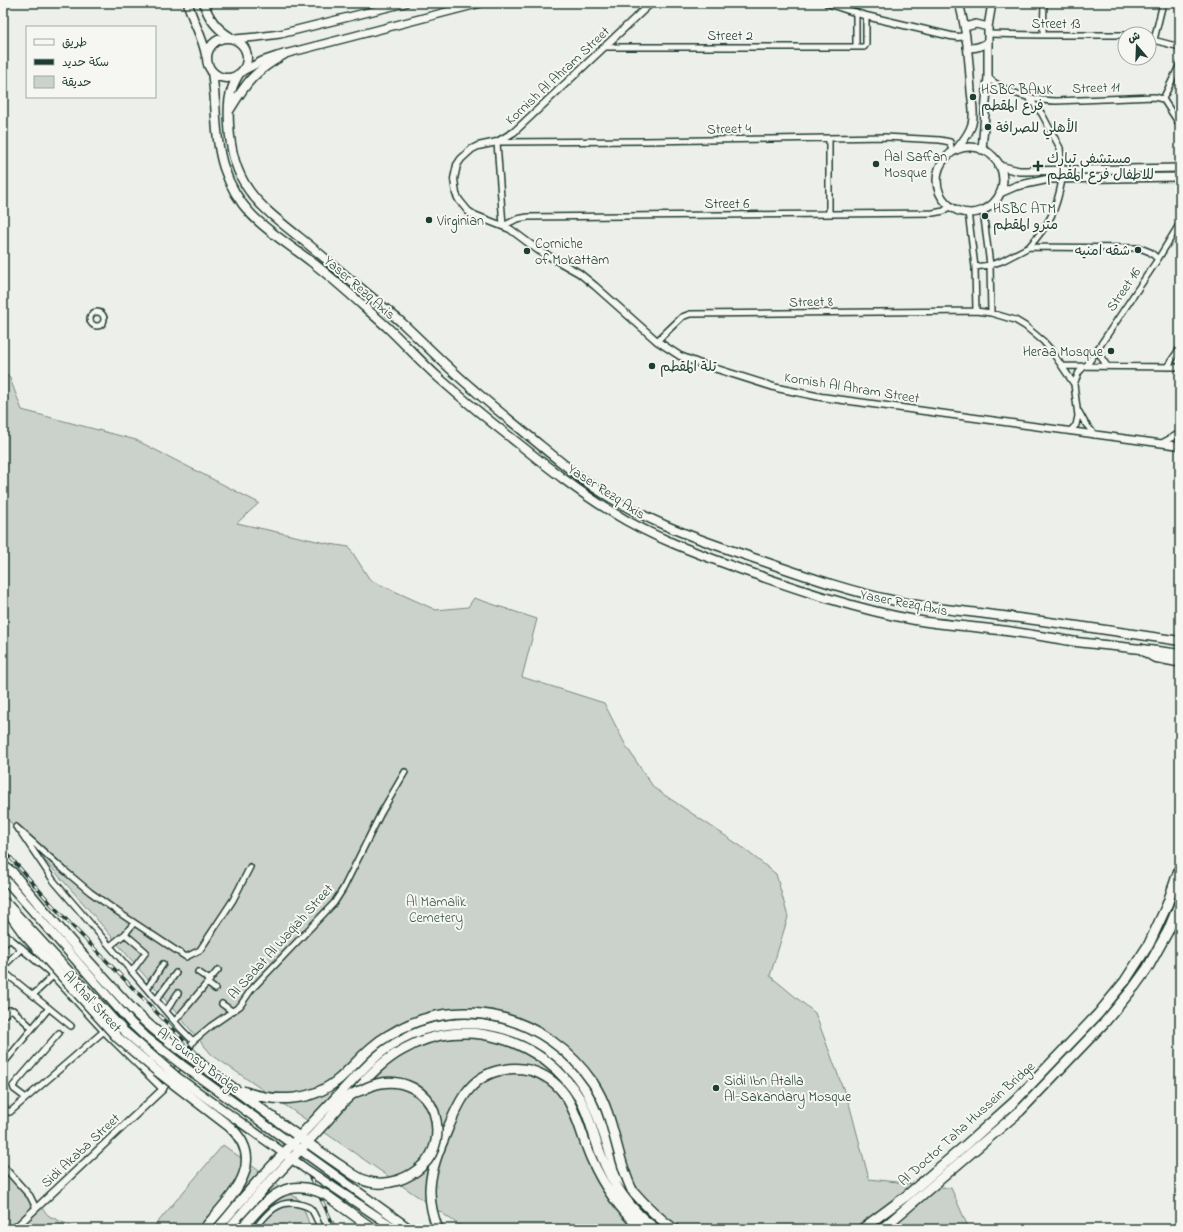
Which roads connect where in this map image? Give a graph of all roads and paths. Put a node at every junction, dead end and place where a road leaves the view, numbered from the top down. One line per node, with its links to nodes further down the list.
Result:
1 (188, 3): 27 (main road)
2 (204, 3): 19 (main road)
3 (405, 3): 19 (main road)
4 (481, 3): 26 (main road)
5 (651, 3): 22 (street, Kornish Al Ahram Street)
6 (827, 3): 11 (street)
7 (959, 3): 14 (main road)
8 (992, 3): 15 (main road)
9 (1044, 3): 16 (street)
10 (1163, 3): 13 (street)
11 (856, 12): 12 (street); 23 (street)
12 (866, 16): 18 (street); 23 (street)
13 (1156, 26)
14 (965, 27): 15 (main road); 18 (main road)
15 (988, 30): 16 (street, Street 13); 21 (main road)
16 (1043, 35): 17 (street, Street 13)
17 (1117, 35)
18 (966, 36): 24 (main road)
19 (233, 38): 27 (main road); 30 (main road)
20 (1157, 41): 25 (street)
21 (988, 42): 24 (main road); 31 (main road)
22 (604, 47): 23 (street, Street 2); 37 (street, Kornish Al Ahram Street)
23 (856, 47)
24 (967, 47): 39 (main road)
25 (1180, 47)
26 (285, 54): 30 (main road); 34 (main road)
27 (207, 56): 29 (main road)
28 (1180, 64): 33 (street)
29 (212, 72): 30 (main road); 74 (main road, Yaser Rezq Axis)
30 (241, 72): 34 (main road, Yaser Rezq Axis)
31 (988, 77): 32 (street, Street 11); 38 (main road)
32 (1028, 97): 33 (street, Street 11); 42 (street)
33 (1163, 99): 35 (street)
34 (229, 111): 73 (main road, Yaser Rezq Axis)
35 (1180, 125)
36 (829, 138): 37 (street, Street 4); 39 (street, Street 4); 49 (street)
37 (497, 142): 51 (street); 51 (street, Kornish Al Ahram Street)
38 (982, 150): 39 (main road); 40 (main road)
39 (954, 152): 46 (main road)
40 (999, 166): 42 (main road); 45 (main road)
41 (1180, 168): 42 (main road)
42 (1062, 170)
43 (1180, 177): 44 (main road)
44 (1062, 180): 45 (main road); 52 (street)
45 (1000, 193): 47 (main road)
46 (950, 206): 48 (main road); 49 (street, Street 6)
47 (983, 210): 48 (main road); 54 (street)
48 (968, 212): 55 (street)
49 (828, 214): 51 (street, Street 6)
50 (1180, 223): 53 (street, Street 16)
51 (504, 226): 58 (street, Kornish Al Ahram Street)
52 (1029, 247): 53 (street); 54 (street)
53 (1158, 259): 59 (street, Street 16)
54 (990, 265): 55 (street); 57 (street)
55 (975, 268): 56 (street)
56 (976, 311): 57 (street, Street 8); 58 (street, Street 8)
57 (991, 313): 62 (street, Street 8)
58 (657, 340): 68 (street, Kornish Al Ahram Street)
59 (1098, 348): 61 (street, Street 16); 63 (street)
60 (1180, 348): 64 (street)
61 (1086, 365): 62 (street); 63 (street); 66 (street, Street 16)
62 (1062, 366): 66 (street, Street 8)
63 (1107, 366): 64 (street)
64 (1167, 367): 65 (street)
65 (1180, 367)
66 (1074, 384): 67 (street)
67 (1078, 411): 68 (street); 70 (street)
68 (1070, 431): 70 (street, Kornish Al Ahram Street)
69 (1180, 433): 71 (street)
70 (1095, 435): 71 (street, Kornish Al Ahram Street)
71 (1162, 443): 72 (street, Kornish Al Ahram Street)
72 (1180, 446)
73 (1180, 641)
74 (1141, 649): 75 (main road, Yaser Rezq Axis); 76 (highway)
75 (1180, 654)
76 (1180, 662)
77 (405, 772): 108 (street, Al Sadat Al Waqiah Street)
78 (3, 866): 118 (highway, bridge)
79 (250, 867): 84 (street)
80 (1180, 867): 141 (highway, Al Doctor Taha Hussein Bridge)
81 (3, 877): 136 (main road, Al Tounsy Bridge, bridge)
82 (3, 900): 128 (highway, bridge); 135 (main road, Al Tounsy Bridge, bridge)
83 (1180, 902): 142 (highway, Al Doctor Taha Hussein Bridge)
84 (134, 923): 86 (street); 89 (street)
85 (3, 933): 87 (street, Al Khal' Street)
86 (125, 934): 89 (street); 95 (street)
87 (10, 939): 88 (street); 90 (street, Al Khal' Street)
88 (3, 946)
89 (110, 946): 95 (street)
90 (22, 948): 92 (street); 98 (street, Al Khal' Street)
91 (163, 964): 100 (street)
92 (3, 967)
93 (218, 970): 99 (street)
94 (3, 971): 103 (street)
95 (132, 971): 100 (street)
96 (198, 972): 99 (street)
97 (176, 973): 104 (street)
98 (53, 976): 103 (street); 113 (street, Al Khal' Street)
99 (209, 982): 101 (street); 110 (street)
100 (147, 989): 104 (street)
101 (215, 989)
102 (178, 993): 107 (street)
103 (33, 995): 106 (street)
104 (156, 1000): 107 (street)
105 (222, 1004): 108 (street)
106 (49, 1008): 111 (street); 112 (street)
107 (166, 1011): 110 (street)
108 (232, 1011): 115 (street, Al Sadat Al Waqiah Street)
109 (3, 1016): 112 (street)
110 (175, 1022): 115 (street)
111 (72, 1026)
112 (32, 1028): 116 (street)
113 (104, 1031): 119 (street, Al Khal' Street); 121 (street)
114 (59, 1033): 121 (street)
115 (193, 1041): 119 (street, Al Sadat Al Waqiah Street)
116 (5, 1056): 117 (street)
117 (3, 1064)
118 (226, 1083): 120 (highway, bridge); 125 (highway, bridge)
119 (163, 1089): 126 (street, Sidi Akaba Street)
120 (352, 1094): 130 (highway, bridge); 139 (highway)
121 (26, 1098): 123 (street)
122 (3, 1106): 123 (street)
123 (6, 1112)
124 (3, 1166): 126 (street)
125 (632, 1190): 129 (highway, bridge); 140 (highway)
126 (36, 1208): 127 (street, Sidi Akaba Street)
127 (14, 1229)
128 (204, 1229)
129 (216, 1229)
130 (228, 1229)
131 (241, 1229): 134 (highway, bridge)
132 (255, 1229): 133 (street)
133 (321, 1229)
134 (373, 1229)
135 (396, 1229)
136 (410, 1229)
137 (438, 1229): 138 (highway)
138 (641, 1229)
139 (656, 1229)
140 (674, 1229)
141 (862, 1229)
142 (882, 1229)

